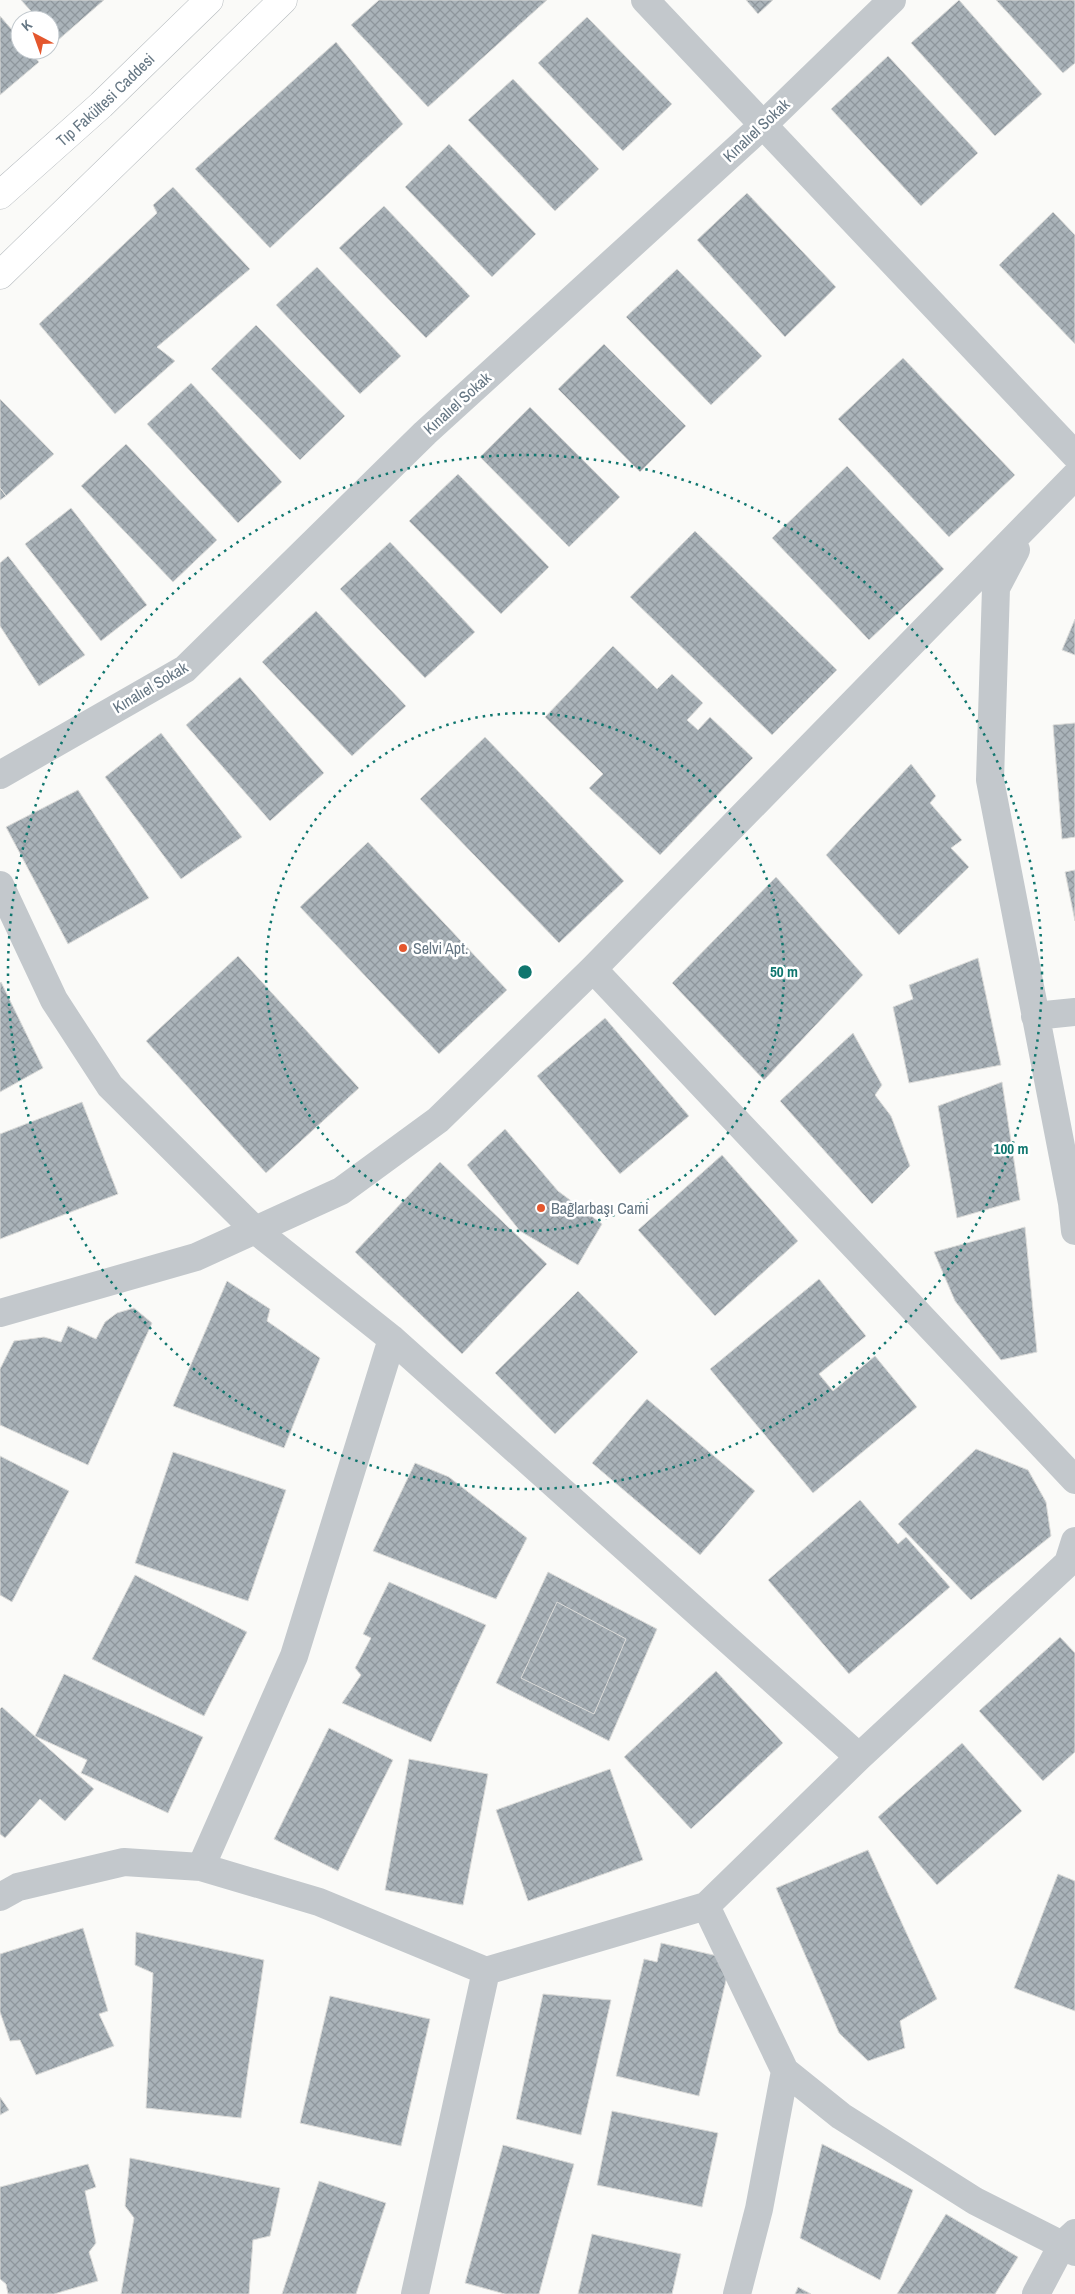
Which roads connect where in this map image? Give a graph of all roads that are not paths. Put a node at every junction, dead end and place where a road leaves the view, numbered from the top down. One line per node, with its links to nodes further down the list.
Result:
1 (209, 0): 6 (main road, Tıp Fakültesi Caddesi)
2 (283, 0): 7 (main road)
3 (645, 0): 5 (street)
4 (892, 0): 5 (street, Kınalıel Sokak)
5 (762, 126): 8 (street); 11 (street, Kınalıel Sokak)
6 (0, 196)
7 (0, 275)
8 (1075, 456)
9 (1075, 476): 10 (street)
10 (1031, 522): 13 (street); 15 (street)
11 (1, 772)
12 (0, 885): 16 (street)
13 (592, 969): 16 (street); 20 (street)
14 (1075, 1012): 15 (street)
15 (1035, 1016): 17 (street)
16 (254, 1229): 18 (street); 19 (street)
17 (1075, 1231)
18 (0, 1313)
19 (392, 1339): 22 (street); 23 (street)
20 (1075, 1480)
21 (1073, 1558): 22 (street)
22 (859, 1757): 25 (street)
23 (201, 1867): 24 (street); 26 (street)
24 (0, 1897)
25 (706, 1906): 26 (street); 27 (street)
26 (486, 1971): 29 (street)
27 (786, 2071): 28 (street); 30 (street)
28 (1071, 2243): 31 (street)
29 (415, 2294)
30 (737, 2294)
31 (1036, 2294)

